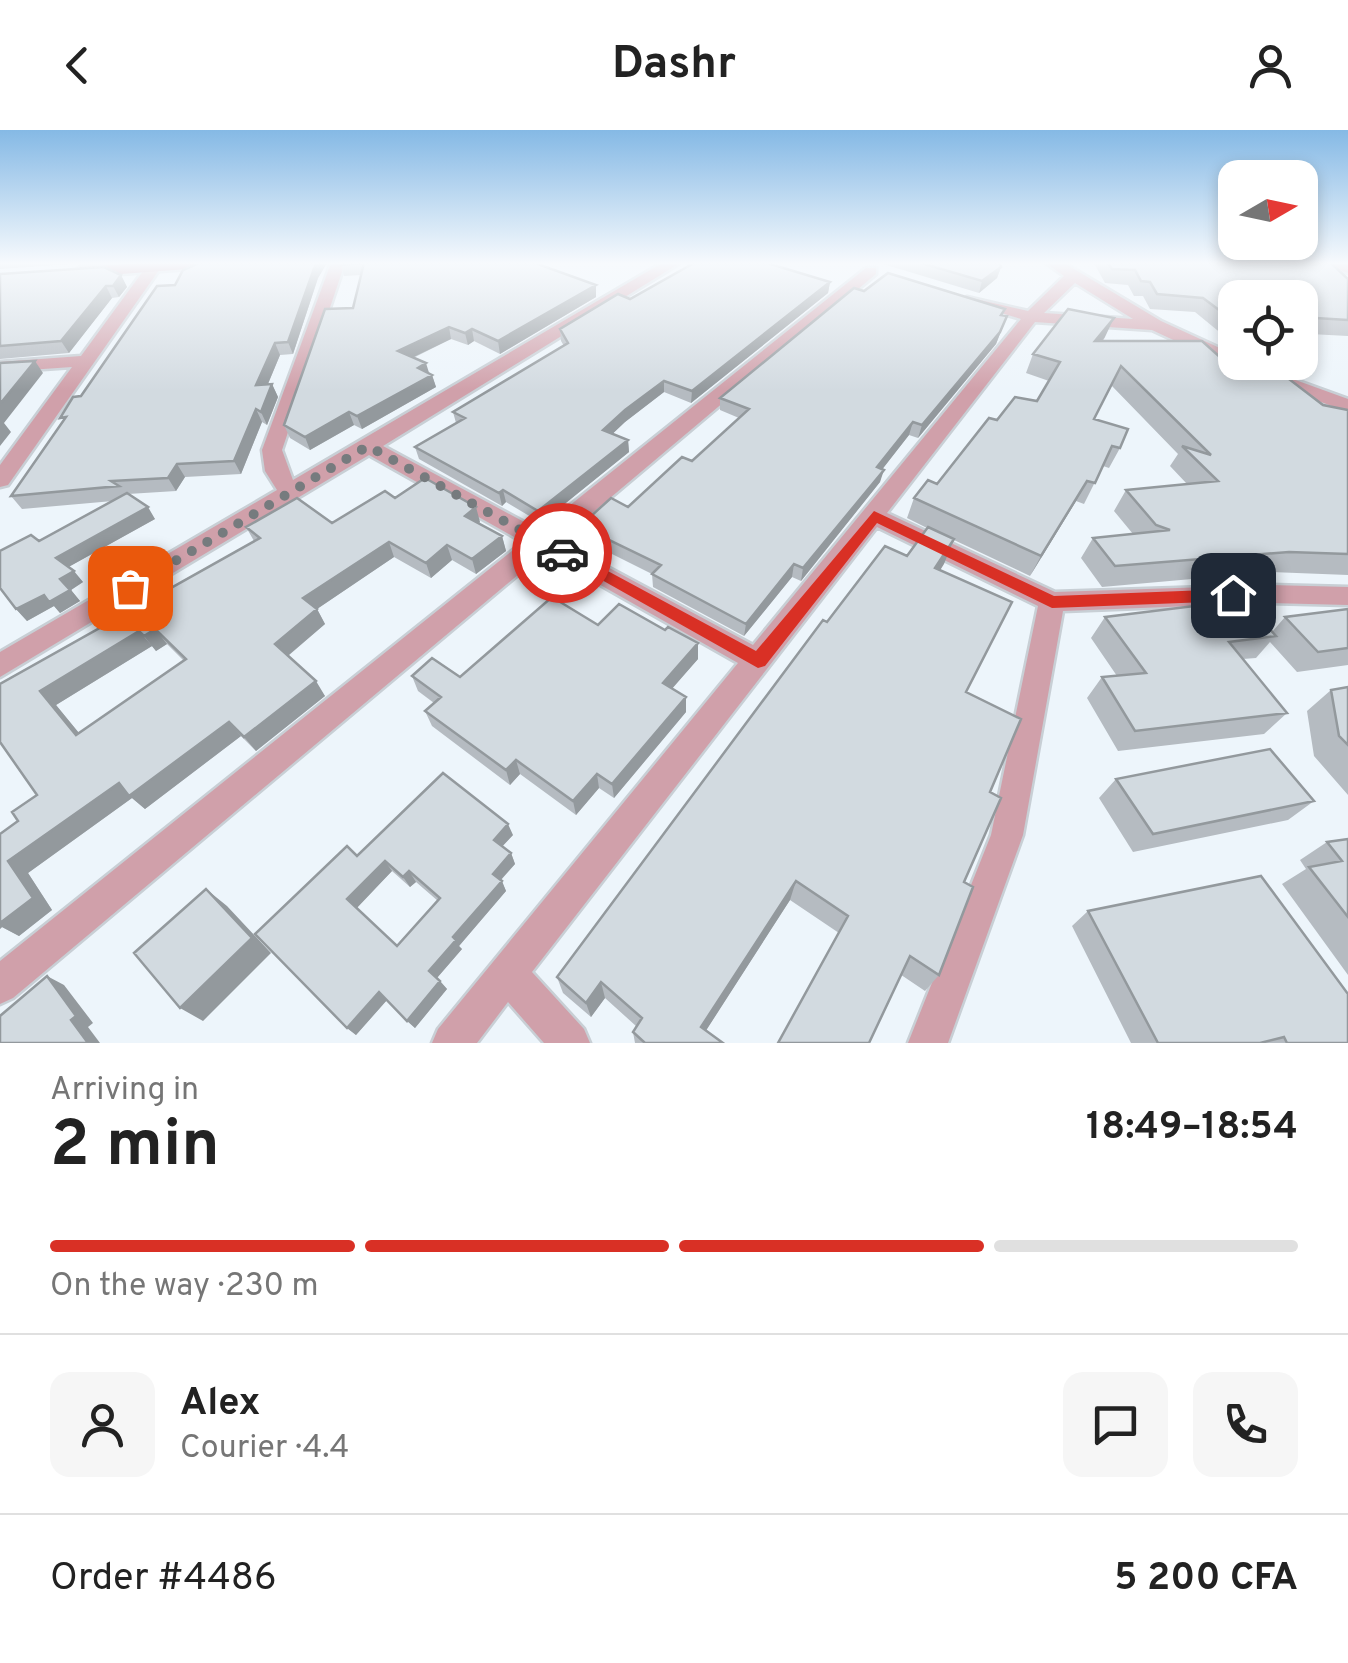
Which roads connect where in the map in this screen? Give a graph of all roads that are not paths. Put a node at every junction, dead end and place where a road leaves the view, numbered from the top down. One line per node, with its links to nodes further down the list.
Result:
1 (126, 306): 11 (street)
2 (323, 306): 17 (street)
3 (602, 306): 15 (street)
4 (827, 306): 19 (street)
5 (992, 306): 8 (street)
6 (1039, 306): 8 (street)
7 (1122, 306): 9 (street)
8 (1031, 317): 9 (street); 18 (street)
9 (1154, 325): 10 (street)
10 (1218, 354)
11 (86, 361): 12 (street); 16 (street)
12 (0, 367)
13 (1281, 380): 14 (street)
14 (1348, 406)
15 (368, 446): 17 (street); 19 (street)
16 (0, 480)
17 (290, 493): 23 (street)
18 (874, 516): 21 (street); 22 (street)
19 (541, 542): 22 (street); 25 (street)
20 (1348, 596): 21 (street)
21 (1052, 602): 28 (street)
22 (758, 661): 24 (street)
23 (0, 666)
24 (508, 974): 26 (street); 27 (street)
25 (0, 985)
26 (452, 1043)
27 (570, 1043)
28 (928, 1043)

